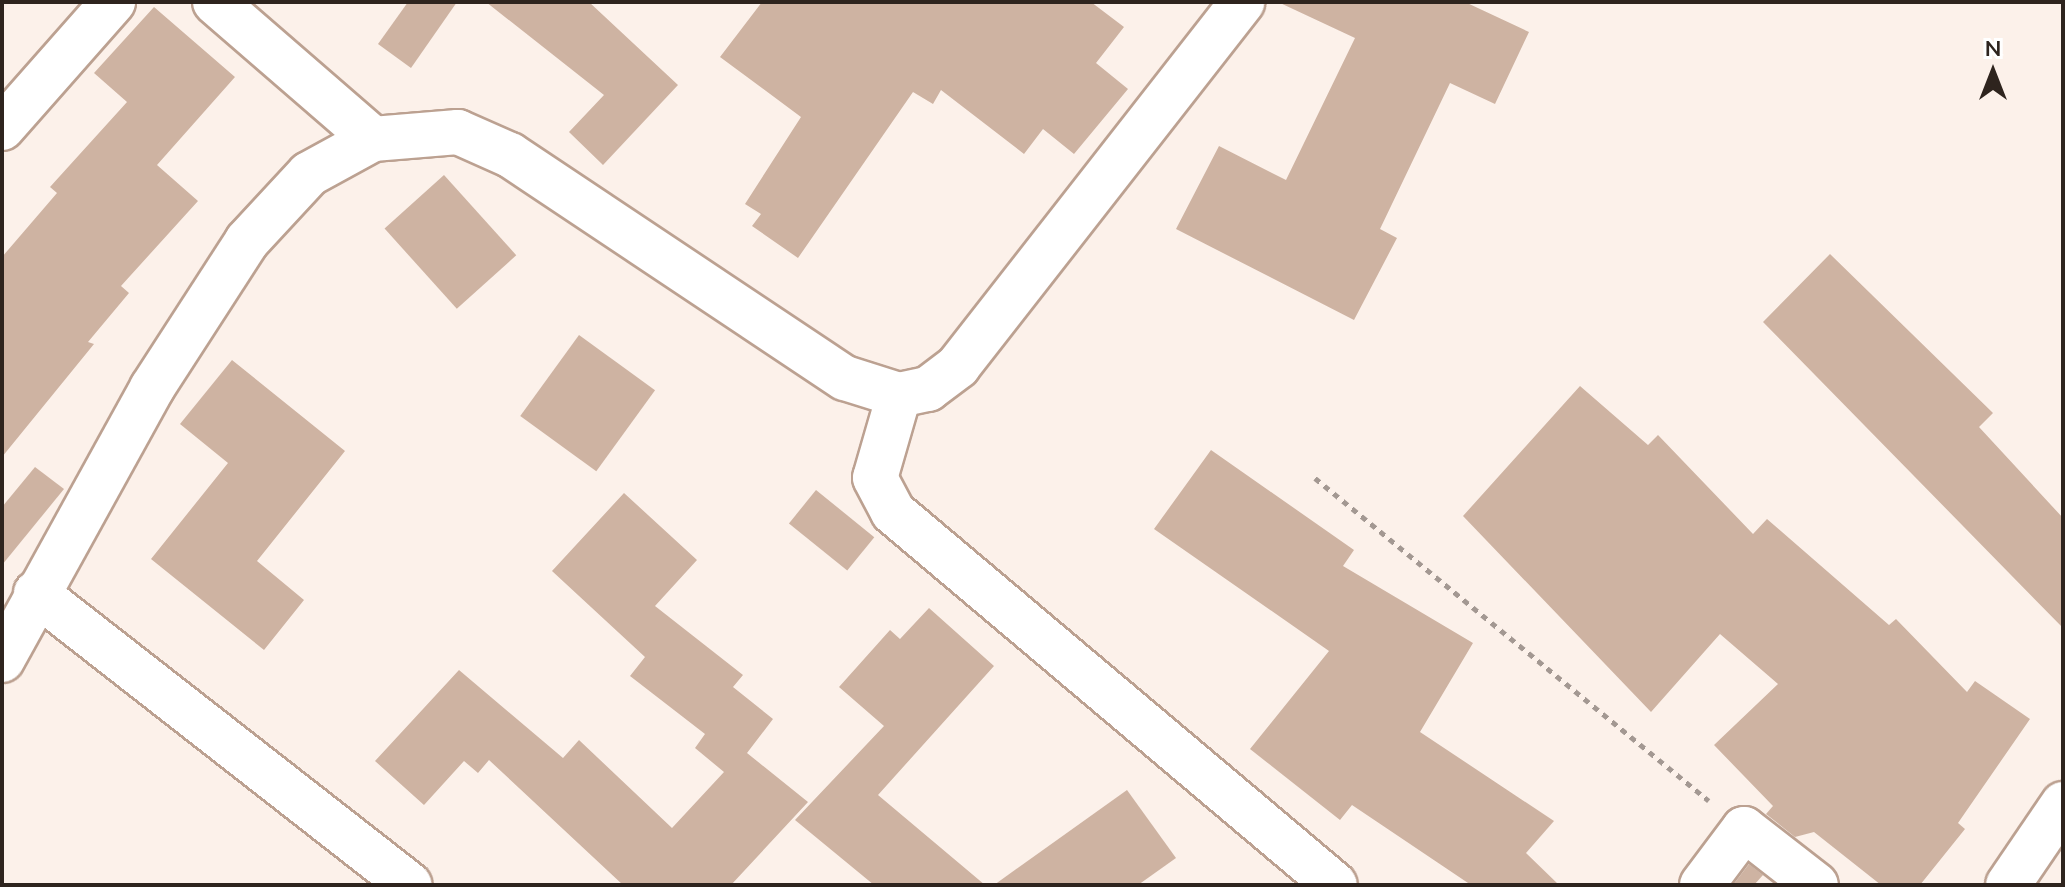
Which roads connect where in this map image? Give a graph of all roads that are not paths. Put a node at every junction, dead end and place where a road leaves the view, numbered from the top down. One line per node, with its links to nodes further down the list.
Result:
1 (113, 2): 4 (street)
2 (215, 2): 5 (street)
3 (1237, 3): 6 (street)
4 (2, 128)
5 (373, 139): 6 (street); 7 (street)
6 (899, 395): 11 (street)
7 (36, 593): 8 (street); 10 (street)
8 (2, 660)
9 (2063, 804): 14 (street)
10 (410, 885)
11 (1335, 885)
12 (1702, 885): 13 (street)
13 (1816, 885)
14 (2008, 885)

